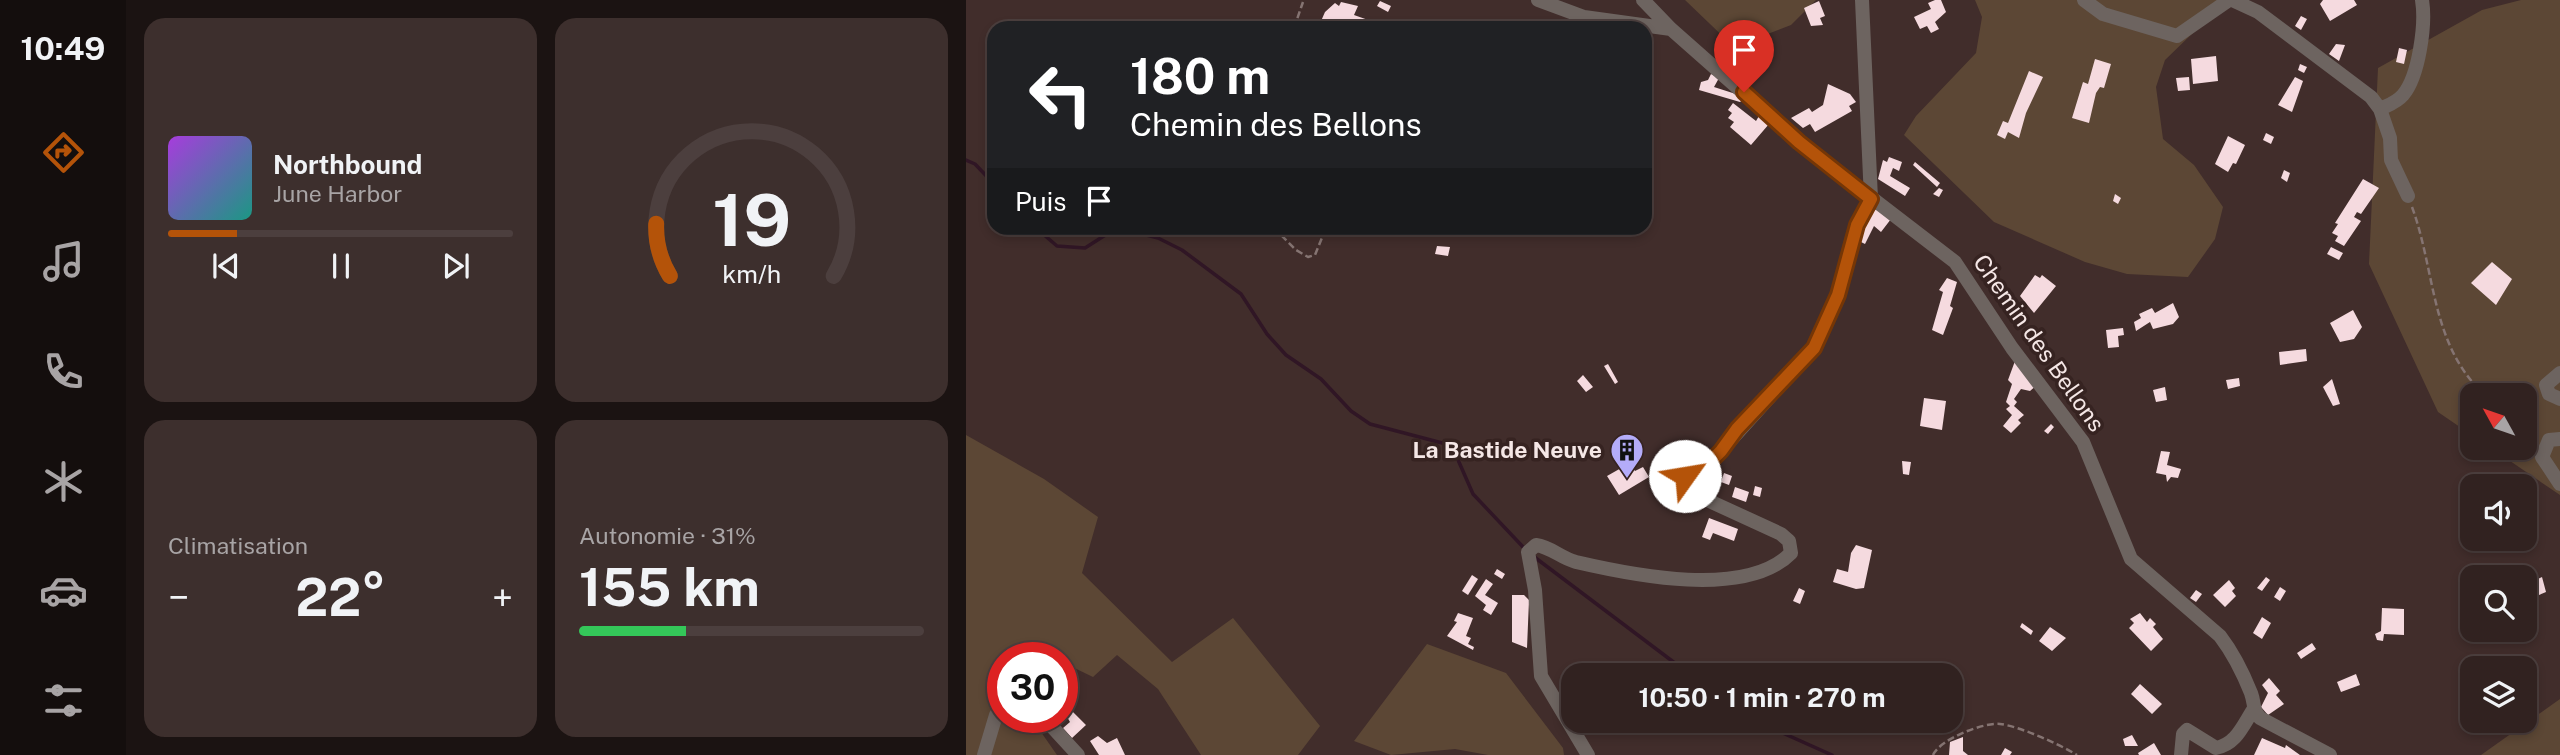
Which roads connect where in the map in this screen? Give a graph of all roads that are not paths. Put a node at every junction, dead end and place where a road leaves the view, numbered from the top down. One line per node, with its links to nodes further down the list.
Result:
1 (1538, 0): 7 (street)
2 (1643, 0): 9 (street, Chemin des Bellons)
3 (1862, 0): 12 (street)
4 (2084, 0): 5 (street)
5 (2230, 0): 10 (street)
6 (2422, 0): 10 (street)
7 (1613, 21)
8 (1652, 26): 9 (street)
9 (1671, 29): 12 (street, Chemin des Bellons)
10 (2380, 109): 11 (street)
11 (2408, 196)
12 (1871, 199): 17 (street, Chemin des Bellons); 22 (street)
13 (2560, 373): 14 (street)
14 (2560, 399)
15 (2560, 439): 16 (street)
16 (2560, 484)
17 (2253, 710): 23 (street); 24 (street)
18 (991, 733): 20 (street)
19 (1058, 733): 21 (street)
20 (984, 755)
21 (1078, 755)
22 (1588, 755)
23 (2180, 755)
24 (2330, 755)

